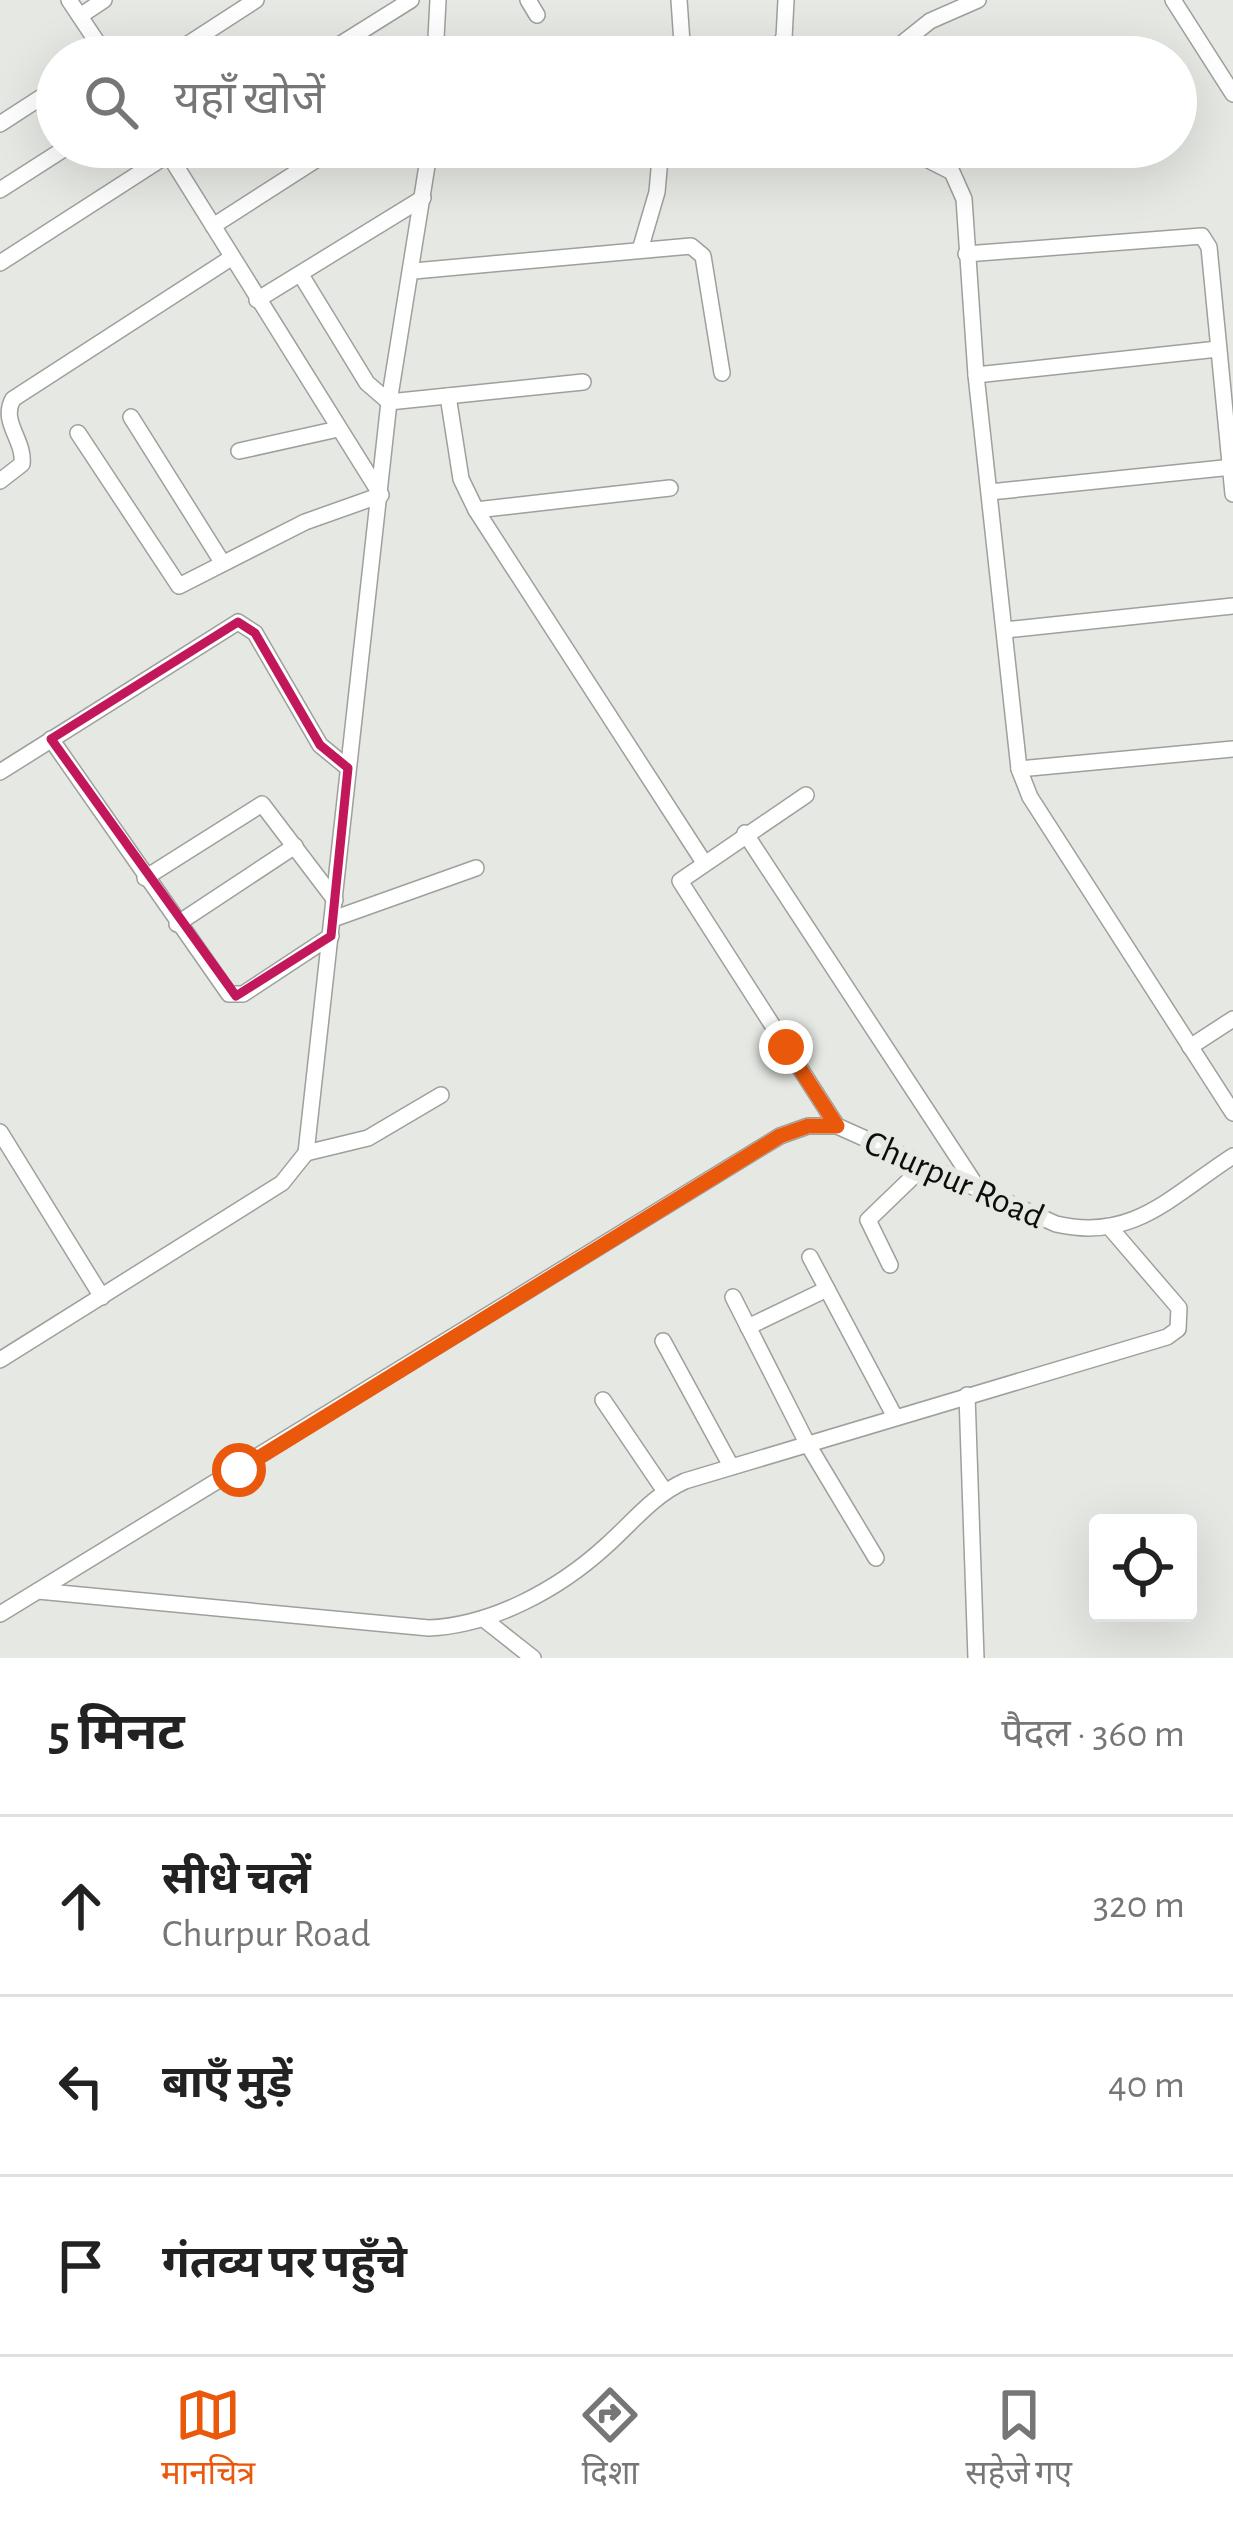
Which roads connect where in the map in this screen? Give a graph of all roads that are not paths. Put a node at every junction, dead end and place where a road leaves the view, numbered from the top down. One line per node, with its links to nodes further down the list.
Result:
1 (69, 0): 10 (street)
2 (104, 0): 10 (street)
3 (256, 0): 12 (street)
4 (411, 0): 13 (street)
5 (437, 0): 14 (street)
6 (679, 0): 15 (street)
7 (786, 0): 16 (street)
8 (978, 0): 17 (street)
9 (1173, 0): 18 (street)
10 (80, 16): 11 (street)
11 (92, 36)
12 (200, 36)
13 (354, 36)
14 (436, 36)
15 (682, 36)
16 (784, 36)
17 (911, 36)
18 (1196, 36)
19 (1197, 38): 20 (street)
20 (1233, 94)
21 (36, 101): 22 (street)
22 (0, 124)
23 (36, 167): 30 (street)
24 (144, 168): 36 (street)
25 (181, 168): 32 (street)
26 (303, 168): 32 (street)
27 (427, 168): 31 (street)
28 (659, 168): 33 (street)
29 (946, 168): 34 (street)
30 (0, 190)
31 (423, 198): 37 (street); 38 (street)
32 (212, 226): 35 (street)
33 (640, 250): 37 (street); 41 (street)
34 (966, 254): 40 (street); 42 (street)
35 (230, 258): 39 (street); 51 (street)
36 (0, 262)
37 (414, 271): 45 (street)
38 (301, 274): 39 (street); 45 (street)
39 (257, 301): 47 (street)
40 (1218, 350): 42 (street); 50 (street)
41 (722, 373)
42 (976, 375): 53 (street)
43 (584, 382): 44 (street)
44 (448, 396): 45 (street); 56 (street)
45 (389, 402): 55 (street)
46 (131, 417): 57 (street)
47 (338, 429): 49 (street); 55 (street)
48 (78, 433): 57 (street)
49 (239, 452)
50 (1232, 467): 53 (street); 54 (street)
51 (0, 481)
52 (670, 488): 56 (street)
53 (990, 492): 59 (street)
54 (1233, 494)
55 (381, 495): 57 (street); 62 (street)
56 (476, 510): 68 (street)
57 (222, 562)
58 (1233, 606): 59 (street)
59 (1005, 630): 63 (street)
60 (51, 740): 62 (street); 64 (street); 70 (street)
61 (1233, 749): 63 (street)
62 (348, 768): 71 (street)
63 (1019, 769): 75 (street)
64 (0, 772)
65 (806, 795): 66 (street)
66 (745, 833): 68 (street); 83 (street)
67 (296, 846): 70 (street); 71 (street); 72 (street)
68 (703, 861): 78 (street)
69 (476, 868): 73 (street)
70 (145, 878): 72 (street)
71 (335, 900): 73 (street)
72 (177, 924): 73 (street)
73 (332, 928): 80 (street)
74 (1233, 1019): 75 (street)
75 (1190, 1047): 77 (street)
76 (440, 1095): 80 (street)
77 (1233, 1112)
78 (837, 1126): 82 (street, Churpur Road); 100 (street, Churpur Road)
79 (0, 1132): 88 (street)
80 (306, 1154): 88 (street)
81 (1233, 1156): 84 (street, Churpur Road)
82 (924, 1166): 83 (street, Churpur Road); 86 (street)
83 (977, 1188): 84 (street, Churpur Road)
84 (1112, 1230): 93 (street)
85 (810, 1257): 87 (street)
86 (890, 1265)
87 (827, 1289): 90 (street); 95 (street)
88 (101, 1297): 92 (street)
89 (733, 1297): 90 (street)
90 (748, 1327): 96 (street)
91 (663, 1341): 97 (street)
92 (0, 1360)
93 (967, 1395): 95 (street); 104 (street)
94 (603, 1400): 98 (street)
95 (895, 1417): 96 (street)
96 (807, 1443): 97 (street); 99 (street)
97 (731, 1466): 98 (street)
98 (664, 1490): 102 (street)
99 (876, 1558)
100 (38, 1592): 101 (street, Churpur Road); 102 (street)
101 (0, 1614)
102 (485, 1620): 103 (street)
103 (533, 1658)
104 (976, 1658)

